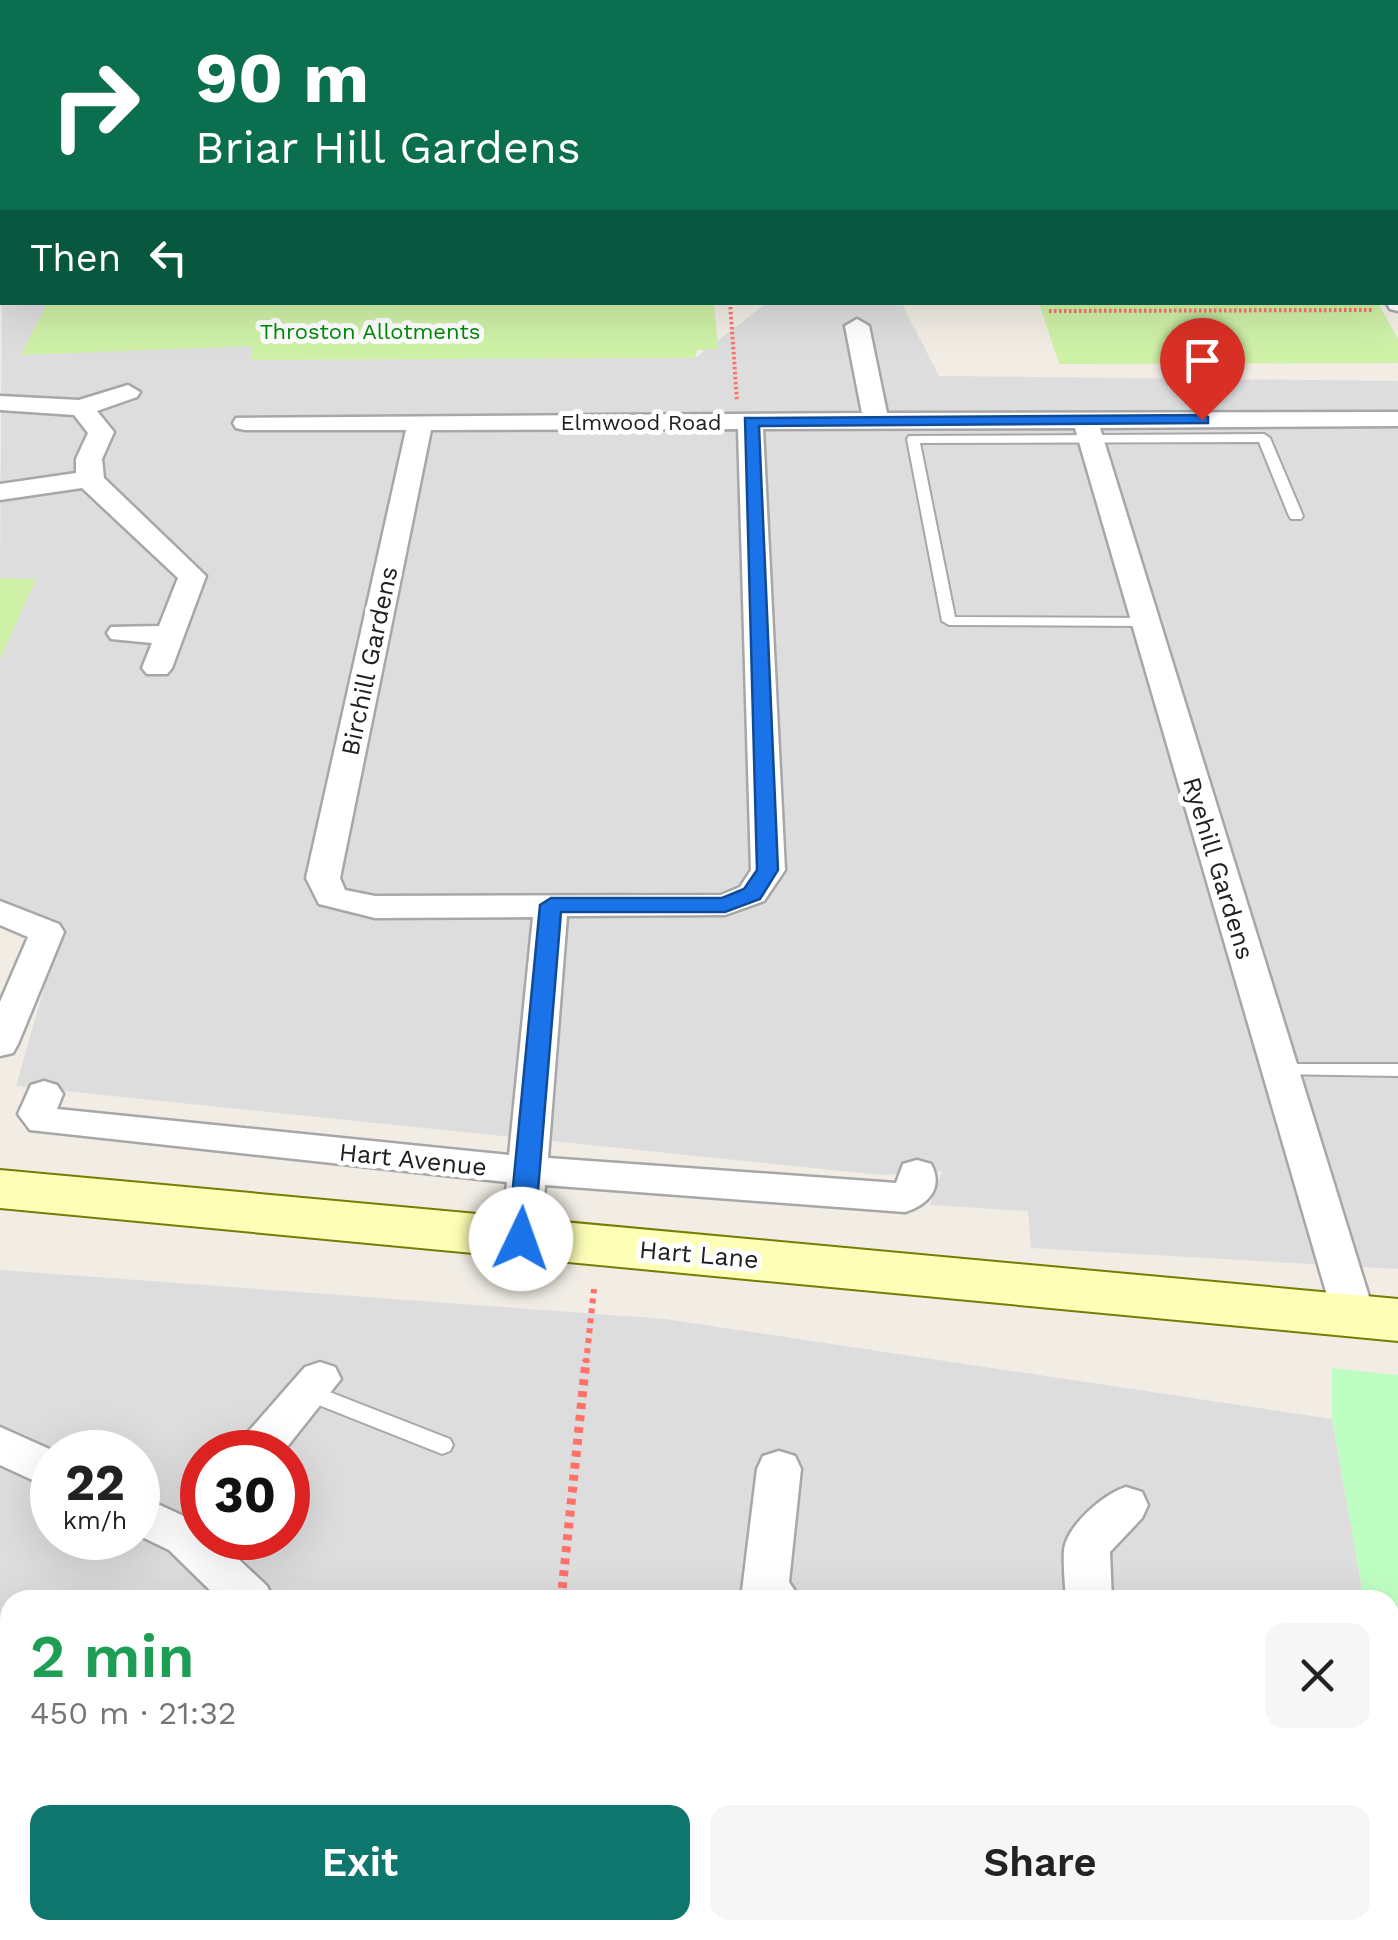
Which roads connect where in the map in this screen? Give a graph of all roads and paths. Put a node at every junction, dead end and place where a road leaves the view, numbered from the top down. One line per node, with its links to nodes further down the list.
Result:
1 (730, 305): 10 (path)
2 (1391, 305): 3 (path)
3 (1049, 311)
4 (857, 326): 9 (street)
5 (128, 392): 7 (street)
6 (0, 403): 7 (street)
7 (81, 408): 14 (street)
8 (1398, 420): 13 (street, Elmwood Road)
9 (876, 421): 10 (street, Elmwood Road); 13 (street, Elmwood Road)
10 (744, 422): 12 (street, Elmwood Road); 21 (street)
11 (245, 423): 12 (street, Elmwood Road)
12 (420, 423): 21 (street, Birchill Gardens)
13 (1087, 428): 16 (lane); 17 (street, Ryehill Gardens); 17 (lane)
14 (90, 479): 15 (street); 19 (street)
15 (0, 492)
16 (1296, 516)
17 (1145, 622): 24 (street, Ryehill Gardens)
18 (121, 633): 19 (street)
19 (170, 634): 20 (street)
20 (157, 668)
21 (551, 905): 27 (street)
22 (0, 912): 23 (street)
23 (0, 1044)
24 (1280, 1070): 25 (lane); 32 (street, Ryehill Gardens)
25 (1398, 1070)
26 (44, 1094): 27 (street, Hart Avenue)
27 (525, 1170): 28 (street, Hart Avenue); 30 (street)
28 (918, 1174)
29 (0, 1189): 30 (street, Hart Lane)
30 (521, 1239): 32 (street, Hart Lane)
31 (594, 1288): 42 (path)
32 (1376, 1318)
33 (314, 1385): 34 (street); 36 (lane)
34 (276, 1430)
35 (0, 1445): 37 (street)
36 (442, 1445)
37 (30, 1460)
38 (779, 1469): 43 (street)
39 (1126, 1505): 44 (street)
40 (220, 1560): 41 (street)
41 (243, 1590)
42 (563, 1590)
43 (766, 1590)
44 (1089, 1590)

